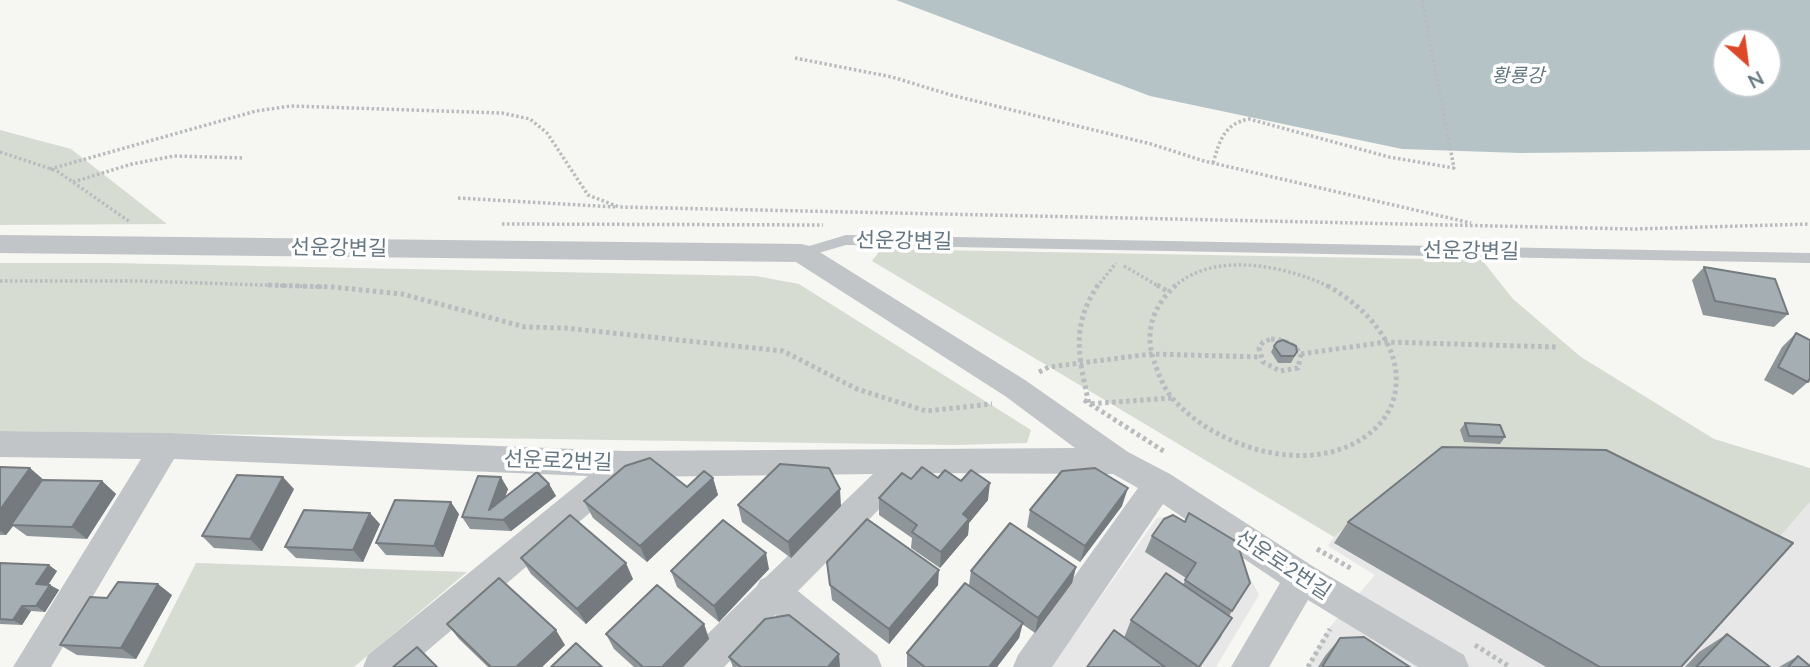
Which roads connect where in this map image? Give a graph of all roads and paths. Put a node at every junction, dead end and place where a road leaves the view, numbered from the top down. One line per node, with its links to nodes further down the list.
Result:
1 (1422, 0): 5 (path)
2 (795, 58): 5 (path)
3 (0, 152): 6 (path)
4 (244, 158): 7 (path)
5 (1213, 163): 12 (path)
6 (50, 169): 7 (path); 9 (path)
7 (73, 182): 10 (path)
8 (458, 198): 9 (path)
9 (620, 207): 12 (path)
10 (134, 224)
11 (1810, 224): 12 (path)
12 (1481, 226): 13 (path)
13 (1508, 232)
14 (0, 244): 15 (street, 선운강변길)
15 (800, 253): 16 (lane, 선운강변길); 31 (street, 선운로2번길)
16 (1810, 258)
17 (0, 281): 27 (path)
18 (1169, 292): 19 (path); 21 (path); 24 (path)
19 (1387, 342): 20 (path); 22 (path); 26 (path)
20 (1557, 347)
21 (1151, 354): 23 (path); 24 (path); 26 (path)
22 (1301, 355): 23 (path); 23 (path)
23 (1261, 357)
24 (1080, 362): 25 (path); 26 (path)
25 (1039, 372)
26 (1172, 398)
27 (999, 399)
28 (0, 444): 29 (street, 선운로2번길)
29 (164, 446): 32 (street, 선운로2번길); 38 (street)
30 (908, 460): 31 (street, 선운로2번길); 32 (street, 선운로2번길); 36 (street)
31 (1117, 461): 33 (street, 선운로2번길)
32 (625, 464): 39 (street)
33 (1160, 484): 34 (street, 선운로2번길); 42 (street)
34 (1308, 562): 35 (path); 43 (street); 45 (street, 선운로2번길)
35 (1361, 575)
36 (772, 592): 40 (street); 41 (street)
37 (1329, 628): 44 (path)
38 (31, 667)
39 (381, 667)
40 (699, 667)
41 (864, 667)
42 (1031, 667)
43 (1249, 667)
44 (1308, 667)
45 (1451, 667)

